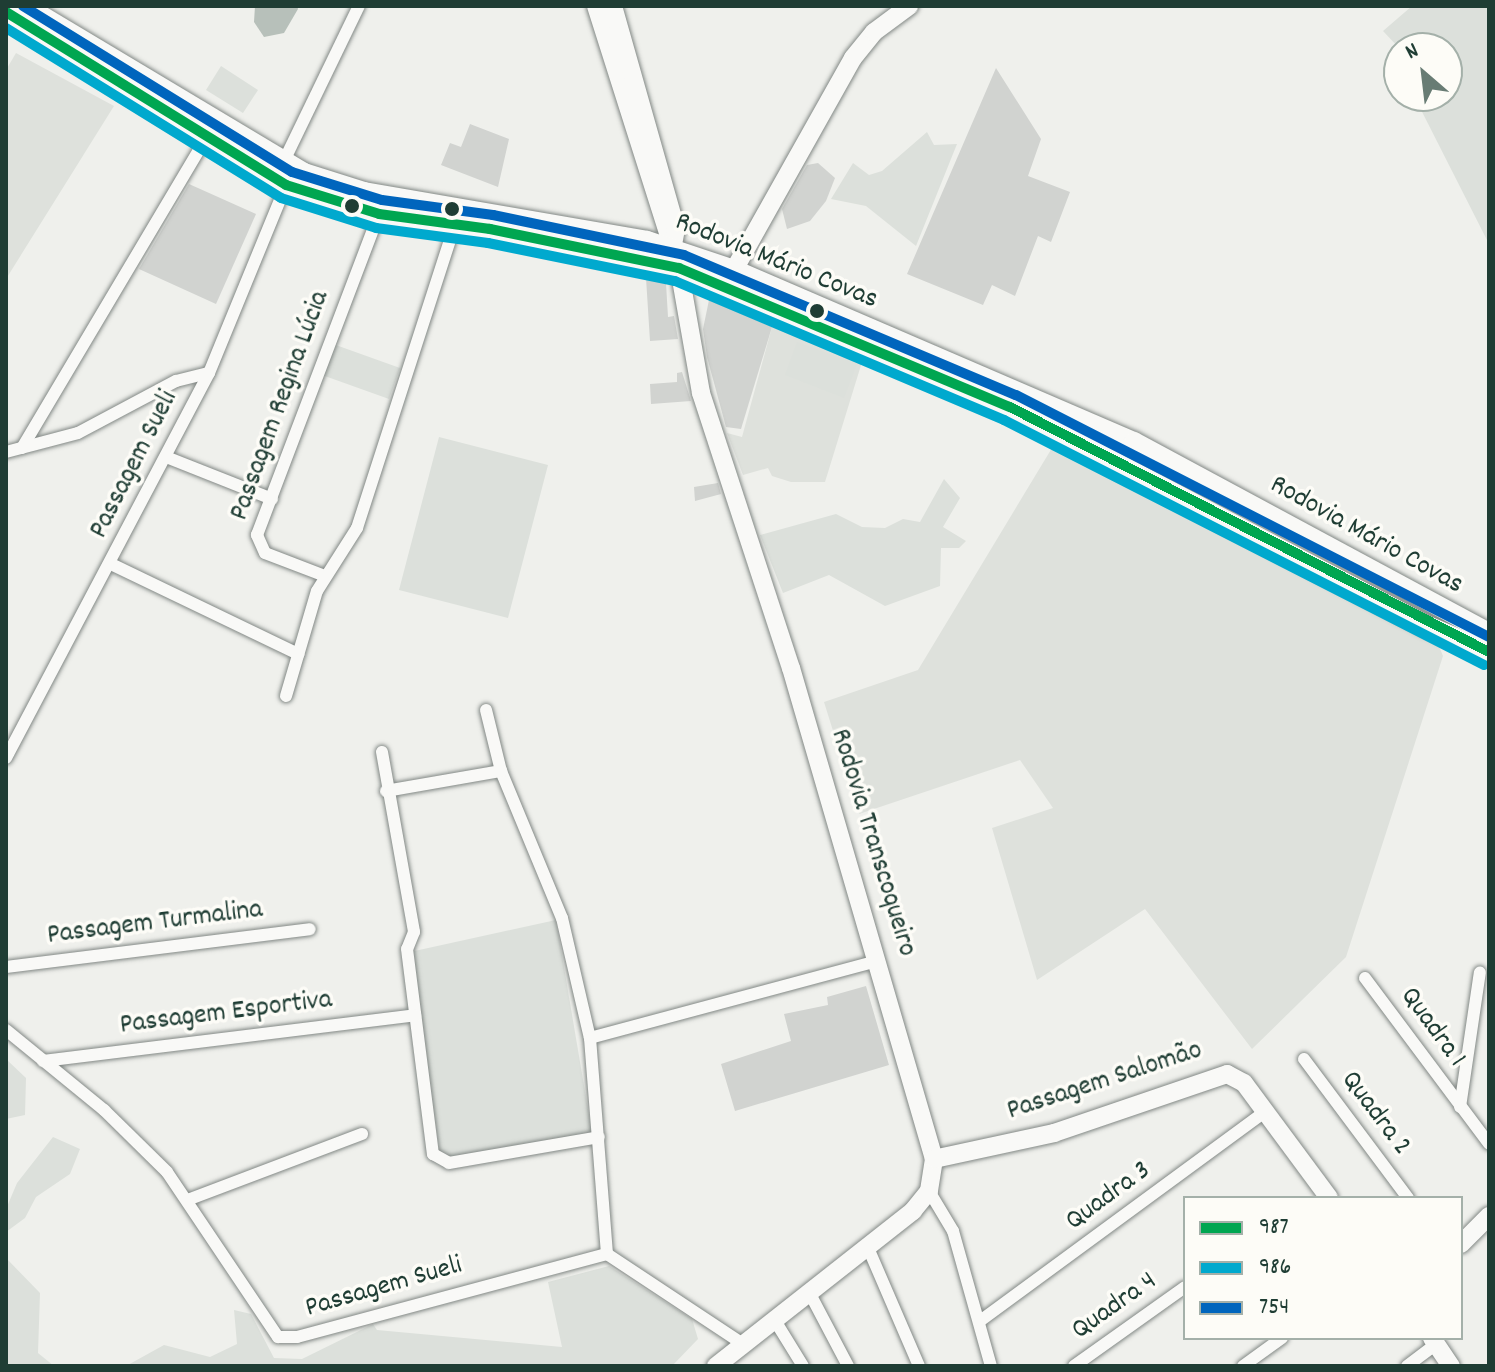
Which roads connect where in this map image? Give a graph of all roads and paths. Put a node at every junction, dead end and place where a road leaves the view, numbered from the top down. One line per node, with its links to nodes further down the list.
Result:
1 (359, 6): 7 (street)
2 (596, 6): 11 (main road, Rodovia Transcoqueiro)
3 (613, 6): 11 (main road)
4 (909, 6): 13 (main road)
5 (17, 10): 6 (main road, Rodovia Mário Covas); 7 (main road, Rodovia Mário Covas)
6 (207, 137): 8 (main road, Rodovia Mário Covas); 15 (street)
7 (283, 163): 11 (main road, Rodovia Mário Covas)
8 (286, 185): 9 (main road, Rodovia Mário Covas); 14 (street, Passagem Sueli)
9 (379, 214): 10 (main road, Rodovia Mário Covas); 18 (street, Passagem Regina Lúcia)
10 (455, 224): 12 (main road, Rodovia Mário Covas); 20 (street)
11 (672, 248): 12 (main road, Rodovia Transcoqueiro); 13 (main road, Rodovia Mário Covas)
12 (679, 268): 22 (main road, Rodovia Mário Covas); 31 (main road, Rodovia Transcoqueiro)
13 (734, 270): 21 (main road, Rodovia Mário Covas)
14 (209, 373): 15 (street); 17 (street, Passagem Sueli)
15 (22, 448): 16 (street)
16 (6, 452)
17 (166, 457): 18 (street); 19 (street, Passagem Sueli)
18 (272, 499): 20 (street, Passagem Regina Lúcia)
19 (111, 564): 23 (street); 27 (street, Passagem Sueli)
20 (325, 576): 23 (street)
21 (1489, 633)
22 (1489, 652)
23 (298, 654): 24 (street)
24 (286, 696)
25 (486, 710): 28 (street)
26 (382, 752): 29 (street)
27 (6, 758)
28 (501, 771): 29 (street); 37 (street)
29 (386, 791): 35 (street)
30 (310, 929): 32 (street, Passagem Turmalina)
31 (878, 961): 37 (street); 45 (main road, Rodovia Transcoqueiro)
32 (6, 967)
33 (1480, 972): 40 (street, Quadra 1)
34 (1365, 978): 40 (street, Quadra 1)
35 (415, 1015): 39 (street, Passagem Esportiva); 43 (street)
36 (6, 1030): 39 (street, Passagem Sueli)
37 (590, 1038): 43 (street)
38 (1304, 1059): 48 (street, Quadra 2)
39 (43, 1061): 49 (street, Passagem Sueli)
40 (1460, 1107): 44 (street, Quadra 1)
41 (1266, 1111): 45 (main road, Passagem Salomão); 47 (main road); 57 (street, Quadra 3)
42 (362, 1134): 49 (street)
43 (599, 1137): 53 (street)
44 (1489, 1144)
45 (934, 1159): 46 (main road, Rodovia Transcoqueiro)
46 (929, 1191): 52 (main road); 57 (street)
47 (1321, 1195)
48 (1407, 1196)
49 (190, 1199): 53 (street, Passagem Sueli)
50 (1489, 1216): 51 (main road)
51 (1463, 1242)
52 (869, 1250): 55 (main road); 64 (street)
53 (607, 1254): 60 (street)
54 (1183, 1288): 66 (street, Quadra 4)
55 (809, 1292): 56 (main road); 63 (street)
56 (774, 1319): 60 (main road); 62 (street)
57 (980, 1321): 65 (street)
58 (1279, 1340): 67 (street)
59 (1434, 1341): 68 (street); 69 (main road)
60 (743, 1344): 61 (main road)
61 (717, 1366)
62 (803, 1366)
63 (848, 1366)
64 (919, 1366)
65 (991, 1366)
66 (1074, 1366)
67 (1243, 1366)
68 (1407, 1366)
69 (1451, 1366)

